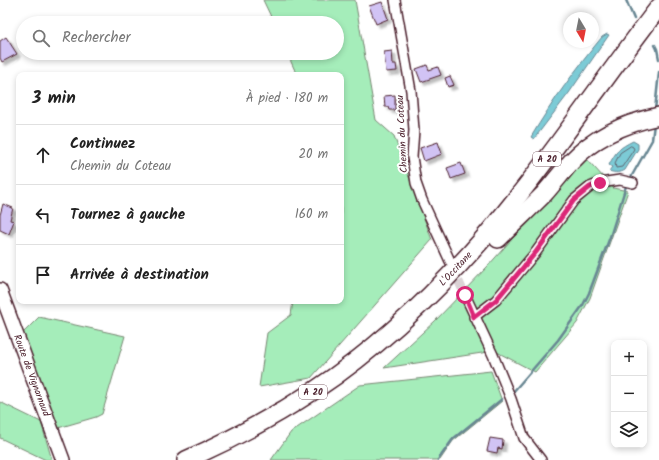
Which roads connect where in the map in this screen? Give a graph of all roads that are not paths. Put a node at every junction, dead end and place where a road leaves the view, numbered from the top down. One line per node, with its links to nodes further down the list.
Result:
1 (395, 0): 7 (street, Chemin du Coteau)
2 (659, 7): 12 (highway, L'Occitane / A 20)
3 (659, 25): 6 (highway, L'Occitane / A 20)
4 (659, 116): 6 (highway)
5 (633, 183): 10 (street)
6 (498, 238): 13 (highway, L'Occitane / A 20)
7 (450, 261)
8 (0, 290): 11 (street, Route de Vignarnaud)
9 (465, 295): 10 (street)
10 (474, 317): 14 (street)
11 (63, 460)
12 (186, 460)
13 (213, 460)
14 (541, 460)

